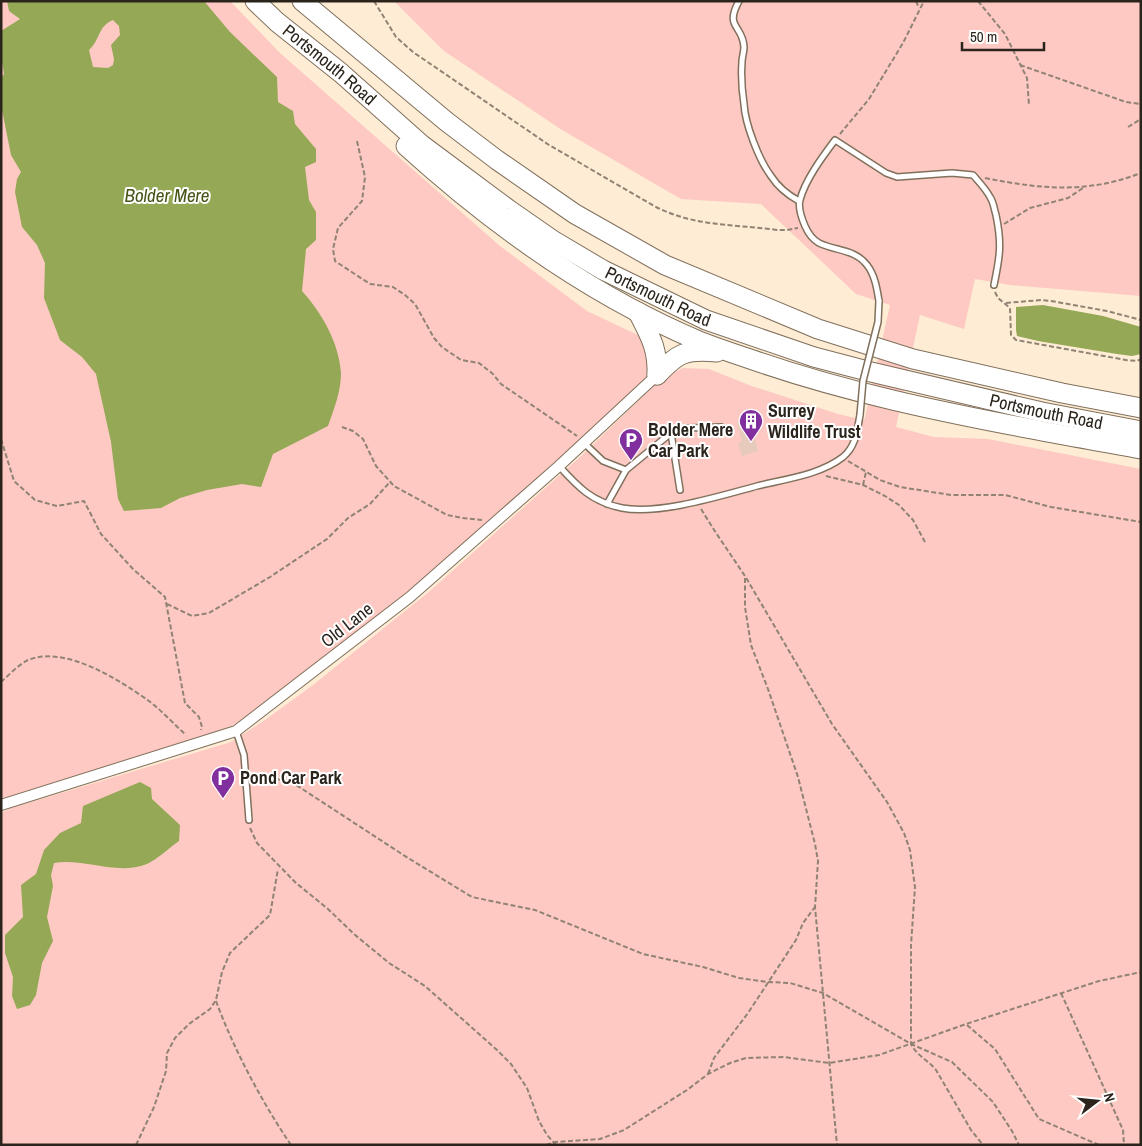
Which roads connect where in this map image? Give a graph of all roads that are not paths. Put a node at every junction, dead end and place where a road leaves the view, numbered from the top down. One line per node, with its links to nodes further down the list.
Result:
1 (255, 1): 4 (highway, Portsmouth Road)
2 (302, 1): 10 (highway, Portsmouth Road)
3 (739, 1): 5 (lane)
4 (277, 22): 7 (highway); 14 (highway, Portsmouth Road)
5 (799, 201): 6 (lane); 21 (lane, bridge)
6 (994, 285)
7 (638, 312): 8 (highway); 9 (highway)
8 (735, 354): 9 (highway); 17 (highway)
9 (657, 375): 16 (street, Old Lane)
10 (1114, 402): 11 (highway); 12 (highway, Portsmouth Road)
11 (1141, 402)
12 (1141, 408)
13 (721, 427): 15 (lane)
14 (1141, 431)
15 (671, 433): 19 (lane); 20 (lane)
16 (584, 443): 18 (street, Old Lane); 19 (lane)
17 (1141, 449)
18 (560, 466): 21 (lane); 22 (street, Old Lane)
19 (626, 470): 21 (lane)
20 (680, 490)
21 (607, 504)
22 (236, 732): 23 (street, Old Lane); 24 (lane)
23 (1, 805)
24 (249, 820)

